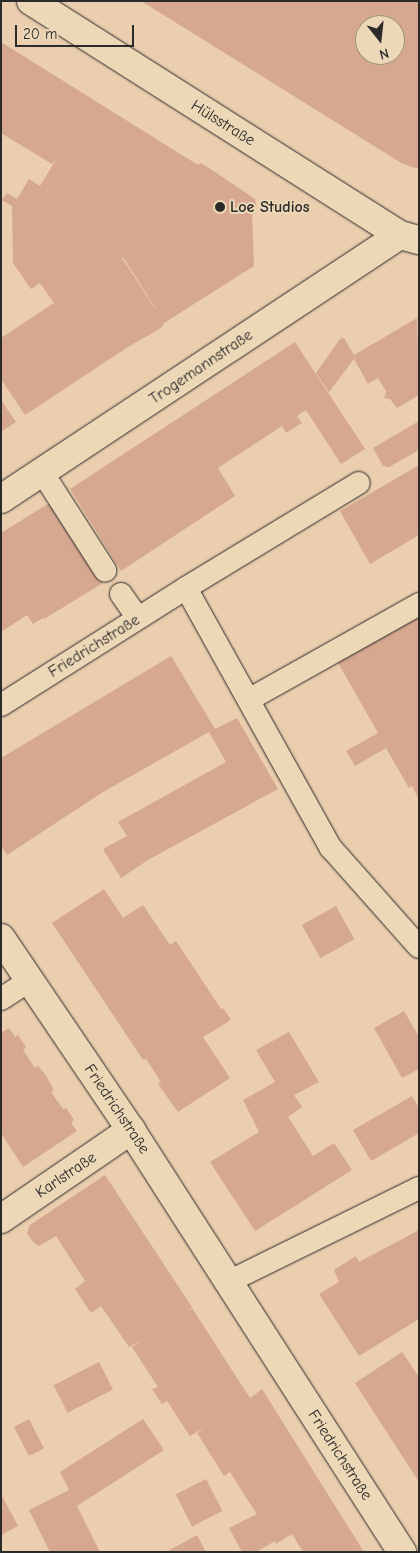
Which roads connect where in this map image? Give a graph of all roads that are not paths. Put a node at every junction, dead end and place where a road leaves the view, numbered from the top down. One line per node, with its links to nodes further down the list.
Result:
1 (31, 1): 2 (street, Hülsstraße)
2 (409, 237): 3 (street, Trogemannstraße)
3 (42, 472): 5 (street, Trogemannstraße); 6 (lane)
4 (358, 483): 7 (lane, Friedrichstraße)
5 (1, 499)
6 (105, 570)
7 (186, 588): 10 (lane, Friedrichstraße); 11 (lane)
8 (121, 594): 10 (lane)
9 (419, 604): 11 (lane)
10 (138, 618): 12 (lane, Friedrichstraße)
11 (250, 699): 14 (lane)
12 (1, 705)
13 (1, 938): 15 (street, Friedrichstraße)
14 (419, 947)
15 (30, 980): 16 (lane); 17 (street, Friedrichstraße)
16 (1, 999)
17 (131, 1130): 19 (street, Karlstraße); 20 (street, Friedrichstraße)
18 (419, 1188): 20 (lane)
19 (1, 1219)
20 (228, 1282): 21 (street, Friedrichstraße)
21 (402, 1552)

